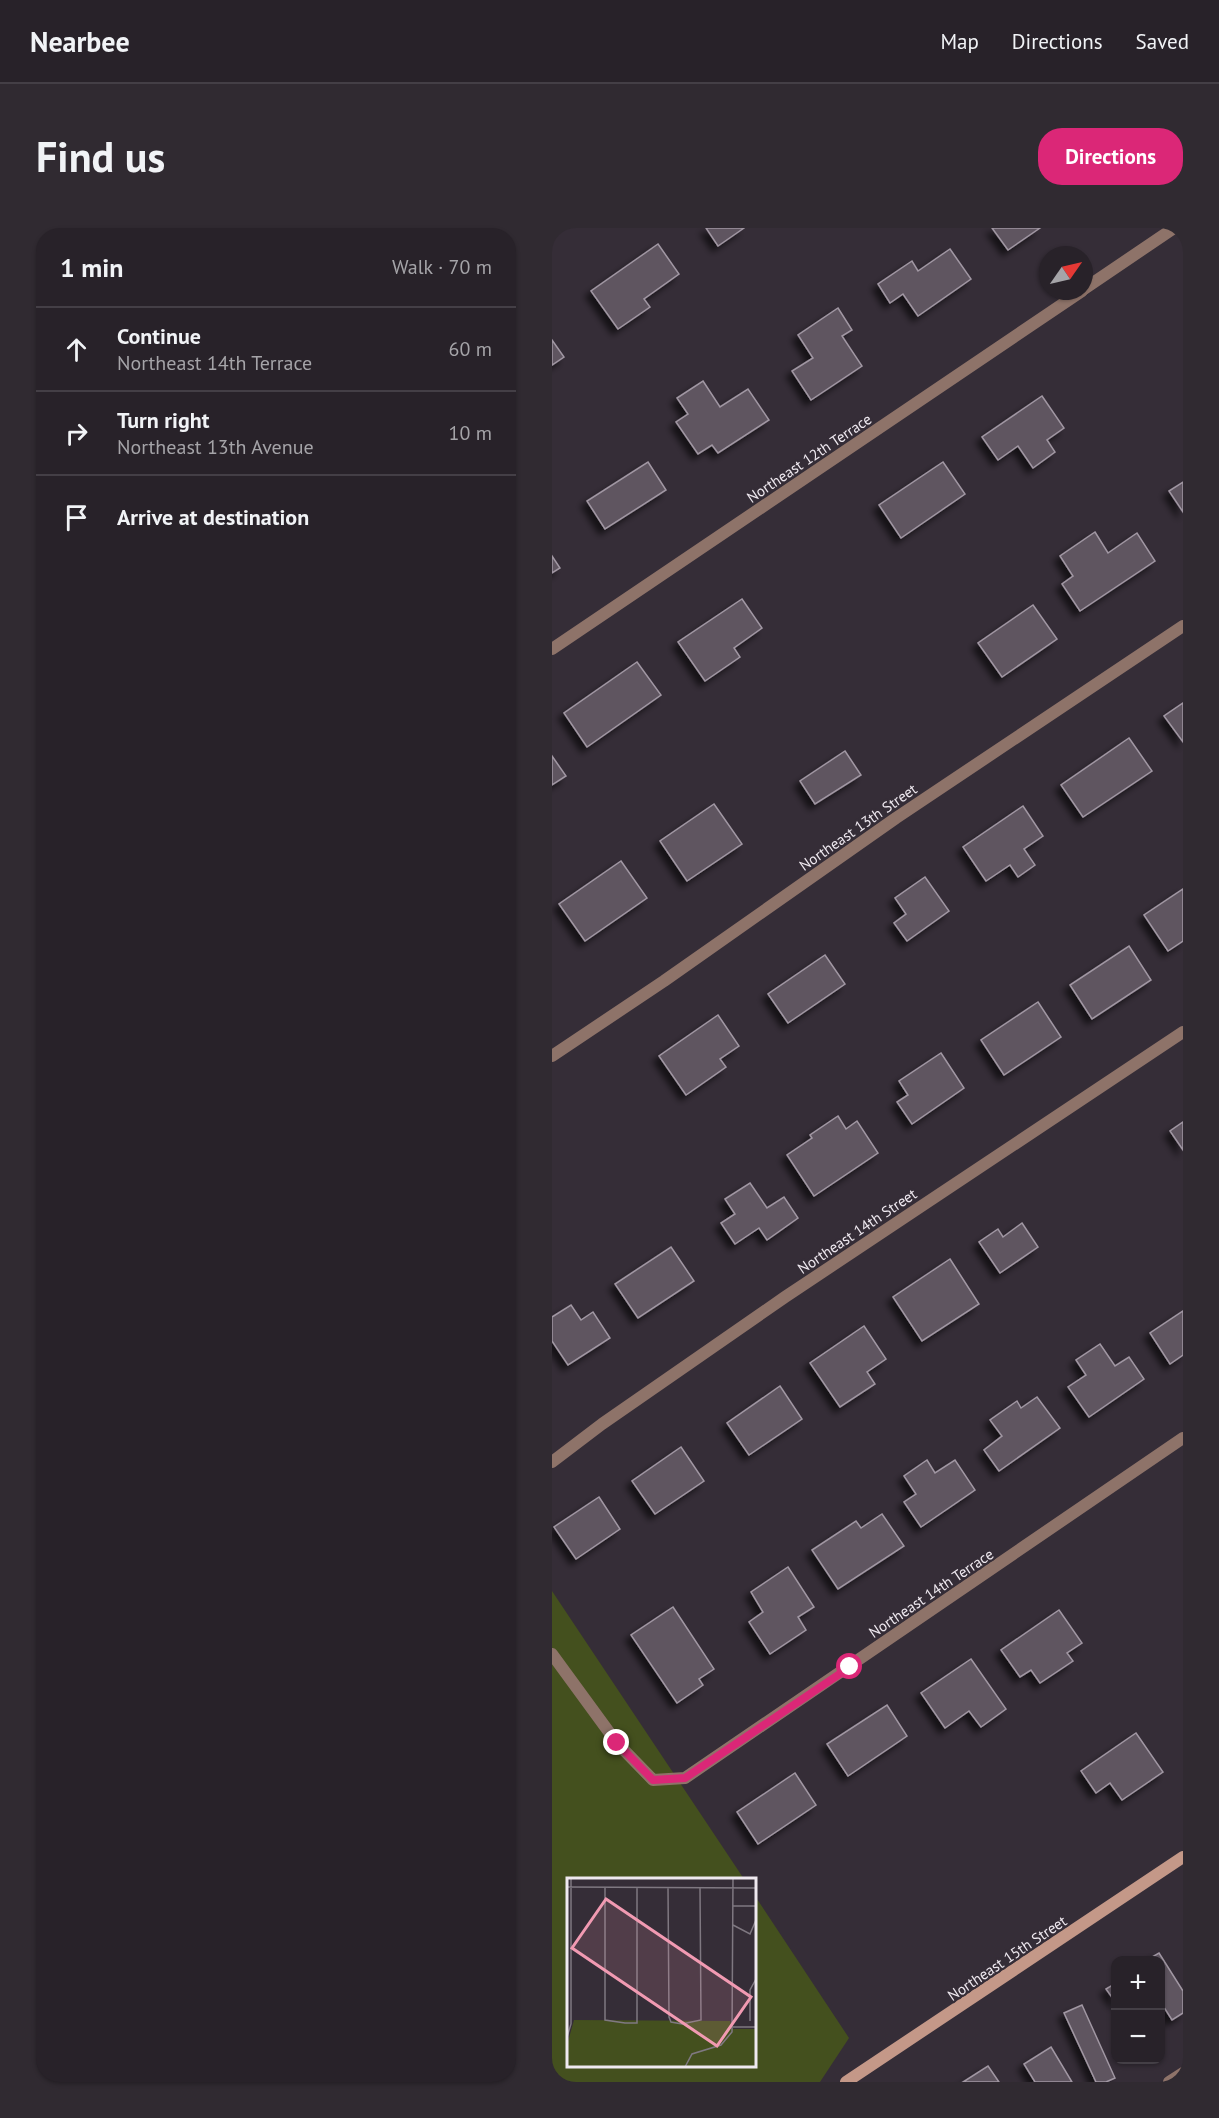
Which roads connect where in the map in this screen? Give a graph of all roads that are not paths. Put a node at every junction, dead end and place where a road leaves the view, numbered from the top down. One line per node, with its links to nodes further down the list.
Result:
1 (1174, 228): 2 (street, Northeast 12th Terrace)
2 (1093, 283)
3 (1068, 300): 5 (street, Northeast 12th Terrace)
4 (1183, 626): 7 (street, Northeast 13th Street)
5 (552, 649)
6 (1183, 1032): 9 (street, Northeast 14th Street)
7 (552, 1056)
8 (1183, 1438): 10 (street, Northeast 14th Terrace)
9 (552, 1462)
10 (552, 1654)
11 (1183, 1857): 13 (street, Northeast 15th Street)
12 (1183, 2073): 14 (street)
13 (846, 2082)
14 (1169, 2082)

